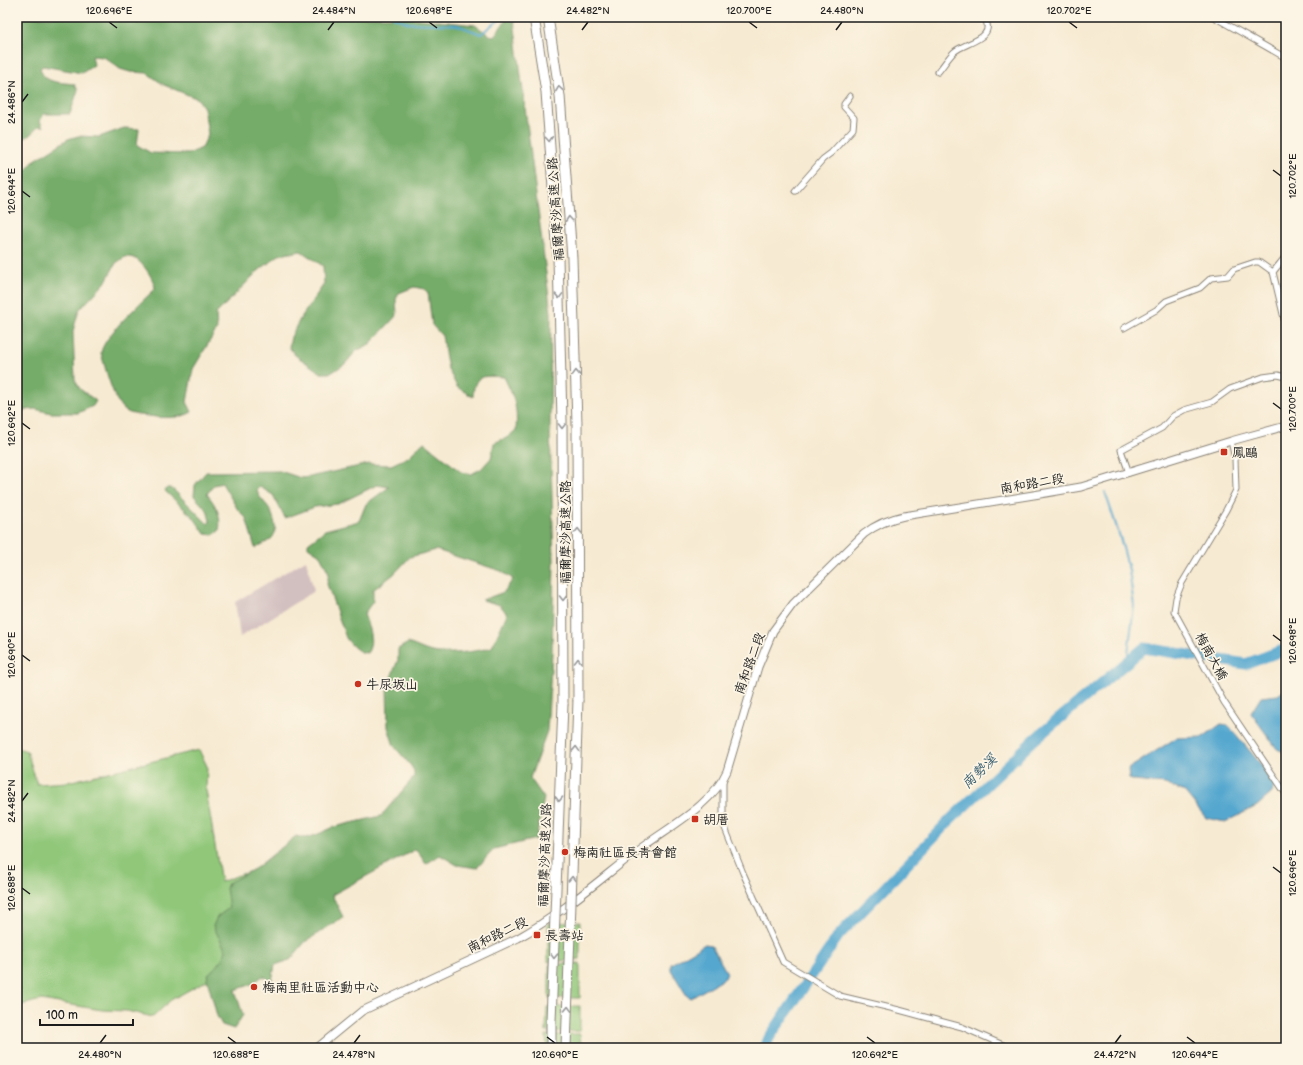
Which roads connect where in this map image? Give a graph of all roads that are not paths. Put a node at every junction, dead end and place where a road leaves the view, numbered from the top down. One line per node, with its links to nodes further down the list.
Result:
1 (534, 17): 22 (highway, 福爾摩沙高速公路, one-way to 22, bridge)
2 (548, 17): 23 (highway, 福爾摩沙高速公路, one-way to 2, bridge)
3 (984, 17): 6 (street)
4 (1214, 17): 5 (street)
5 (1286, 58)
6 (938, 72)
7 (850, 96): 10 (street)
8 (1286, 123): 9 (street)
9 (1286, 130)
10 (795, 191)
11 (1286, 256): 12 (street)
12 (1273, 272): 13 (street); 14 (street)
13 (1286, 327)
14 (1124, 328)
15 (1286, 377): 18 (street)
16 (1286, 426): 17 (main road, 南和路二段)
17 (1231, 441): 18 (main road, 南和路二段); 20 (street, 梅南大橋)
18 (1129, 473): 19 (main road, 南和路二段)
19 (723, 780): 21 (main road, 南和路二段); 24 (street)
20 (1286, 794)
21 (317, 1048)
22 (551, 1048)
23 (566, 1048)
24 (1010, 1048)

